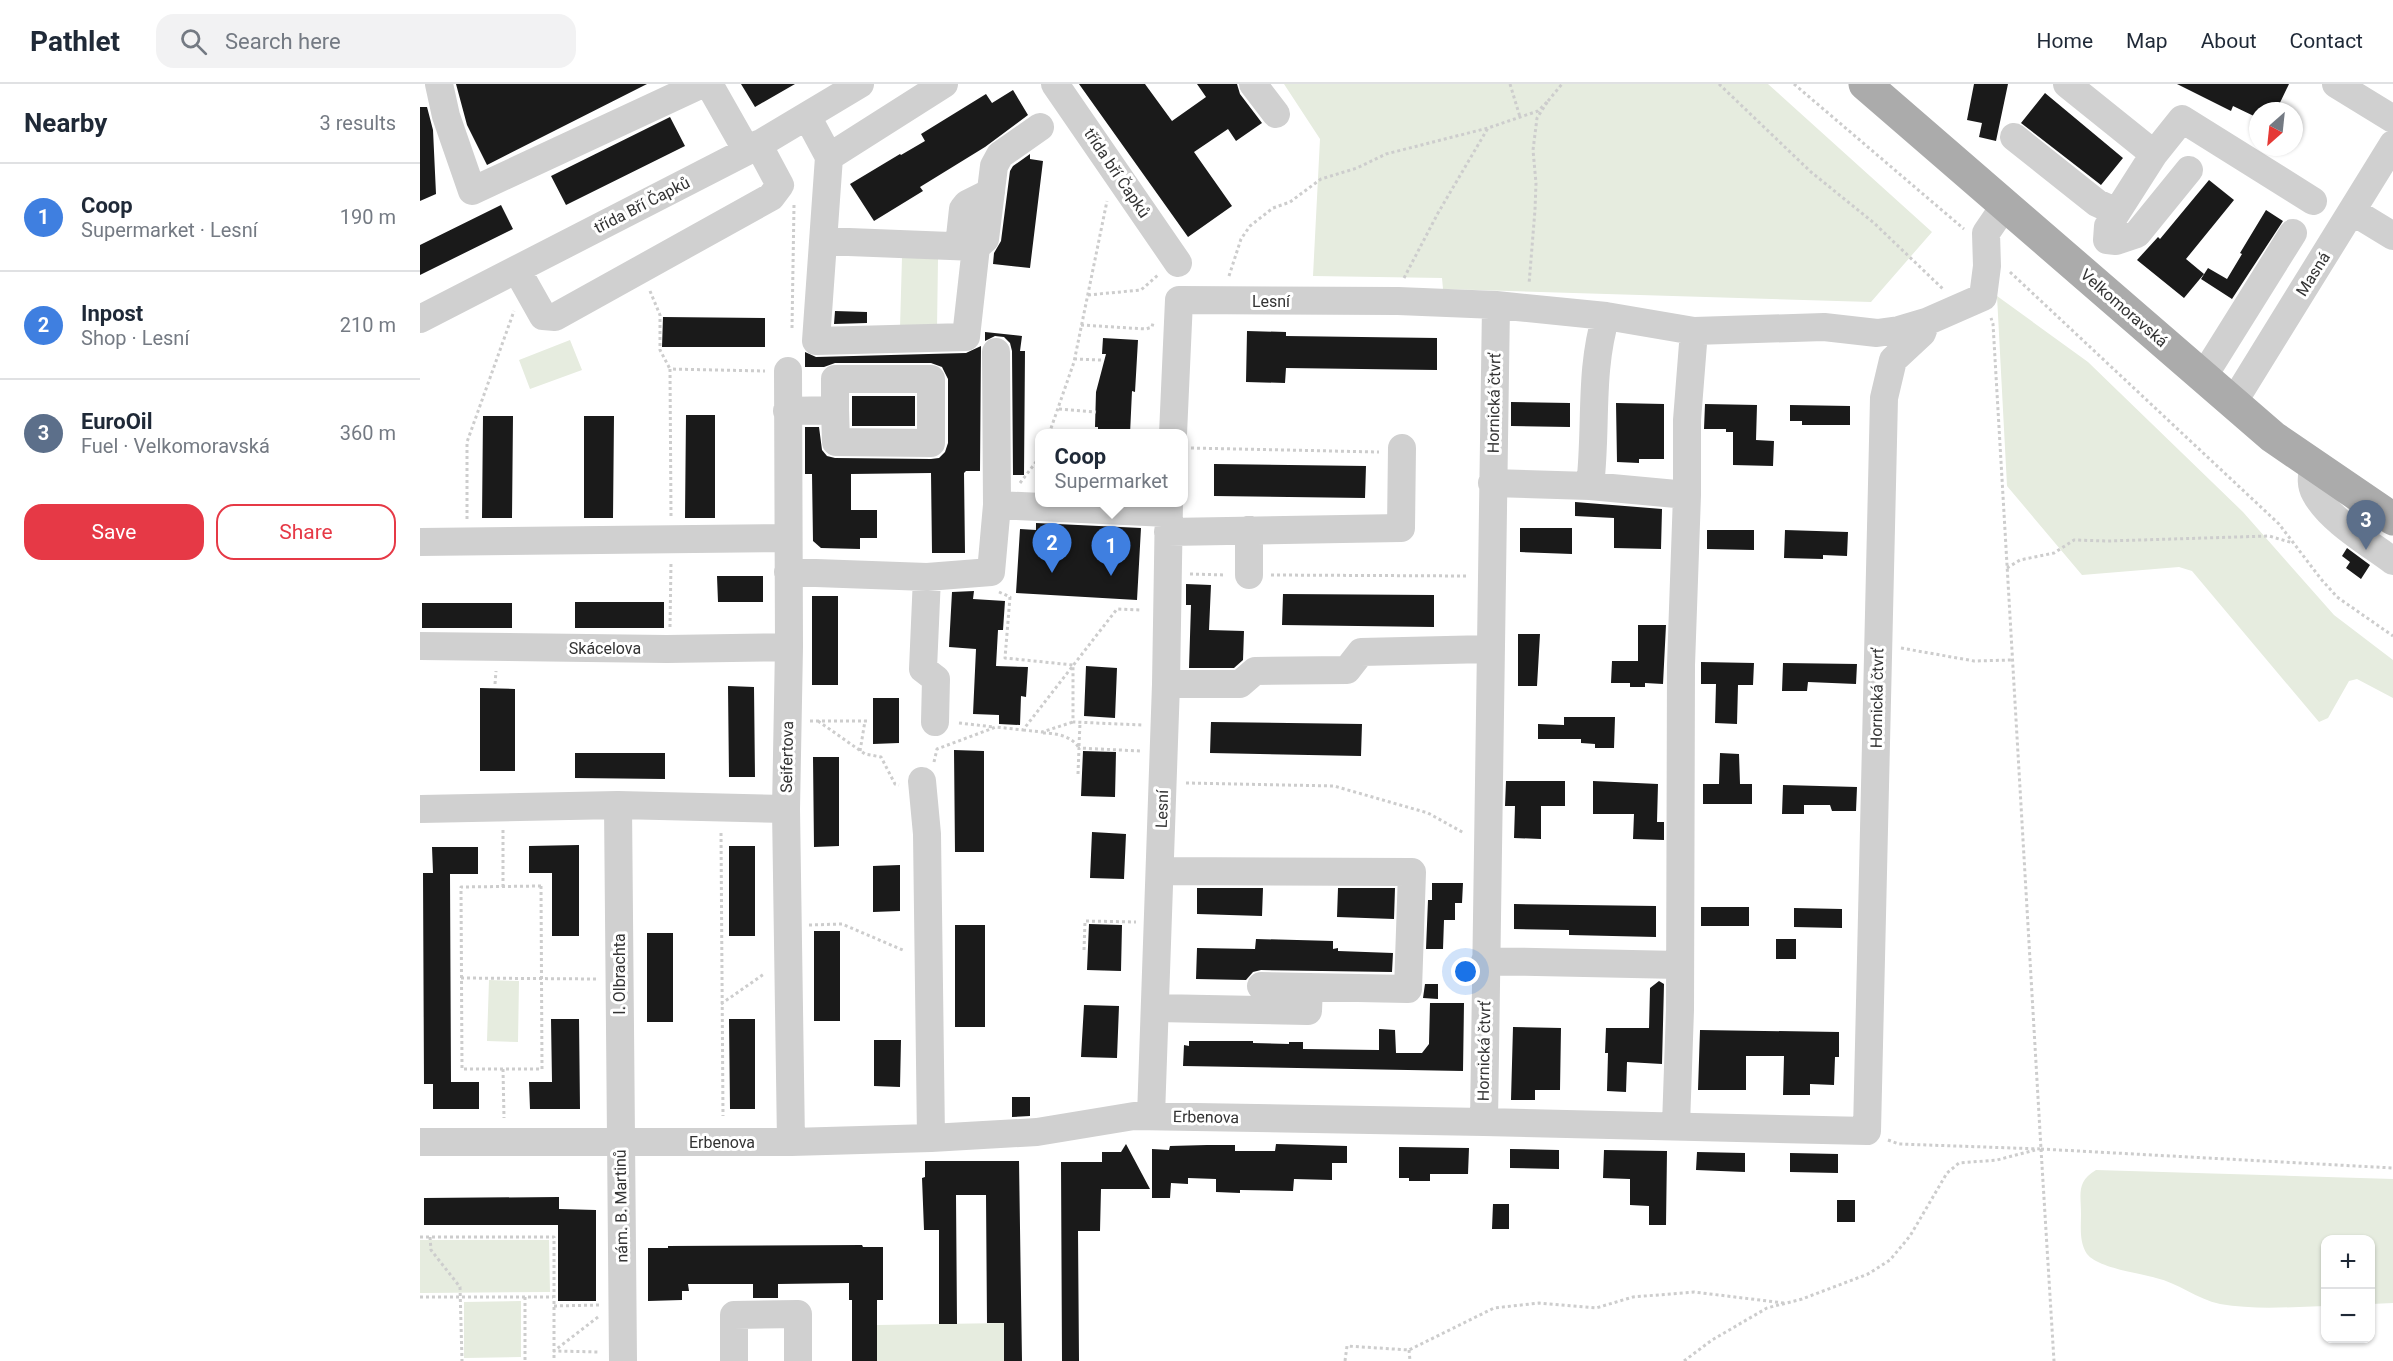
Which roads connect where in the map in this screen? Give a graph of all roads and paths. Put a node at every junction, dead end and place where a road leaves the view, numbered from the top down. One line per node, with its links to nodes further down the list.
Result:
1 (439, 84): 2 (street)
2 (702, 84)
3 (709, 84): 24 (street)
4 (860, 84): 17 (street, třída Bří Čapků)
5 (944, 84): 26 (street)
6 (1056, 84): 28 (street, třída bří Čapků)
7 (1253, 84): 16 (street)
8 (1510, 84): 18 (path)
9 (1562, 84): 15 (path)
10 (1719, 84): 47 (path)
11 (1794, 84): 39 (path)
12 (1865, 84): 31 (main road, Velkomoravská)
13 (2067, 84): 25 (street)
14 (2336, 84): 19 (street)
15 (1548, 101): 18 (path); 49 (path)
16 (1276, 114)
17 (807, 116): 24 (street, třída Bří Čapků); 26 (street)
18 (1520, 117): 21 (path)
19 (2393, 119)
20 (1040, 127): 38 (street)
21 (1488, 128): 45 (path); 46 (path)
22 (2014, 137): 33 (street)
23 (2393, 144): 32 (street, Masná)
24 (753, 147): 41 (street); 43 (street, třída Bří Čapků)
25 (2154, 154): 30 (street); 33 (street)
26 (829, 157): 37 (street)
27 (2189, 170): 36 (street)
28 (1116, 171): 40 (street, třída bří Čapků); 44 (path)
29 (794, 200): 55 (path)
30 (2313, 201)
31 (2005, 205): 39 (street); 42 (main road, Velkomoravská)
32 (2352, 211): 35 (street); 65 (street, Masná)
33 (2117, 212): 36 (street)
34 (2293, 233): 64 (street)
35 (2393, 236)
36 (2107, 240): 42 (street)
37 (823, 241): 38 (street); 38 (street)
38 (967, 246)
39 (1987, 250): 47 (street); 88 (path)
40 (1178, 263): 44 (path)
41 (641, 270): 43 (street); 62 (path)
42 (2080, 270): 64 (main road, Velkomoravská)
43 (522, 280): 52 (street, třída Bří Čapků); 87 (path)
44 (1087, 295): 54 (path)
45 (1220, 300): 46 (street, Lesní); 71 (street, Lesní)
46 (1398, 301): 48 (street, Lesní)
47 (1973, 302): 53 (street); 90 (path)
48 (1496, 305): 49 (street); 75 (street, Hornická čtvrť)
49 (1528, 307): 50 (street)
50 (1606, 316): 56 (street); 76 (street)
51 (1155, 317): 54 (path)
52 (420, 319)
53 (1926, 322): 57 (street); 61 (street)
54 (1081, 325): 59 (path)
55 (792, 331)
56 (1694, 331): 57 (street); 77 (street)
57 (1877, 333): 61 (street)
58 (996, 352): 79 (street)
59 (1074, 359): 60 (path); 66 (path)
60 (1101, 360)
61 (1893, 360): 100 (street, Hornická čtvrť)
62 (670, 369): 63 (path); 85 (path)
63 (788, 371): 68 (street, Seifertova)
64 (2203, 377): 65 (main road, Velkomoravská)
65 (2233, 403): 74 (main road, Velkomoravská)
66 (1059, 409): 69 (path); 70 (path)
67 (835, 410): 68 (street)
68 (787, 411): 84 (street, Seifertova)
69 (1096, 412)
70 (1051, 429)
71 (1173, 429)
72 (1188, 448): 73 (path)
73 (1402, 450): 83 (street)
74 (2313, 465): 82 (main road, Velkomoravská); 89 (street)
75 (1492, 483): 76 (street); 96 (street, Hornická čtvrť)
76 (1590, 486): 77 (street)
77 (1687, 495): 135 (street)
78 (1035, 504): 79 (street)
79 (997, 505): 92 (street)
80 (1077, 507): 81 (street)
81 (1168, 516): 83 (street); 93 (street, Lesní)
82 (2393, 519)
83 (1249, 530): 94 (street)
84 (788, 538): 85 (street); 91 (street, Seifertova)
85 (671, 539): 87 (street); 98 (path)
86 (420, 542): 87 (street)
87 (467, 542)
88 (2294, 543): 90 (path); 99 (path)
89 (2393, 561)
90 (2007, 568): 104 (path)
91 (788, 572): 95 (street); 102 (street, Seifertova)
92 (978, 573): 95 (street); 105 (path)
93 (1167, 574): 94 (path); 106 (street, Lesní)
94 (1249, 575): 96 (path)
95 (927, 577): 109 (street)
96 (1491, 579): 103 (street, Hornická čtvrť)
97 (1140, 610): 105 (path)
98 (670, 627)
99 (2393, 636)
100 (1878, 644): 104 (path); 149 (street, Hornická čtvrť)
101 (420, 646): 102 (street, Skácelova)
102 (789, 646): 107 (street, Seifertova)
103 (1490, 649): 106 (street); 127 (street, Hornická čtvrť)
104 (2012, 660): 155 (path)
105 (1073, 665): 110 (path); 114 (path)
106 (1166, 684): 120 (street, Lesní)
107 (788, 720): 108 (path); 124 (street, Seifertova)
108 (818, 721): 117 (path); 117 (path)
109 (935, 722): 113 (path)
110 (1072, 723): 111 (path); 115 (path)
111 (1080, 723): 112 (path); 116 (path)
112 (1145, 725)
113 (996, 728): 114 (path); 121 (path)
114 (1023, 730): 115 (path)
115 (1042, 732): 116 (path)
116 (1079, 748): 118 (path); 119 (path)
117 (860, 751): 121 (path)
118 (1144, 751)
119 (1078, 774)
120 (1162, 783): 127 (path); 128 (street, Lesní)
121 (922, 785): 133 (street)
122 (618, 805): 123 (street); 124 (street); 139 (street, I. Olbrachta)
123 (503, 807): 125 (street); 129 (path)
124 (786, 809): 131 (street, Seifertova)
125 (420, 810)
126 (721, 833): 142 (path)
127 (1487, 846): 134 (street, Hornická čtvrť)
128 (1160, 871): 130 (street, Lesní); 141 (street)
129 (503, 887): 137 (path); 138 (path)
130 (1158, 923): 132 (path); 143 (street, Lesní)
131 (788, 926): 133 (path); 136 (street, Seifertova)
132 (1084, 950)
133 (928, 951): 150 (street)
134 (1485, 961): 135 (street); 147 (street, Hornická čtvrť)
135 (1680, 965): 148 (street)
136 (788, 973): 142 (path); 154 (street, Seifertova)
137 (542, 977): 138 (path); 139 (path); 144 (path)
138 (461, 978): 144 (path)
139 (620, 980): 153 (street, I. Olbrachta)
140 (1261, 986): 141 (street)
141 (1309, 987): 143 (street)
142 (722, 1004): 145 (path)
143 (1156, 1008): 146 (street, Lesní)
144 (503, 1069): 152 (path)
145 (723, 1116)
146 (1151, 1116): 147 (street, Erbenova); 150 (street, Erbenova)
147 (1484, 1122): 148 (street, Hornická čtvrť)
148 (1676, 1125): 149 (street, Hornická čtvrť)
149 (1867, 1131): 155 (path)
150 (931, 1138): 154 (street, Erbenova)
151 (420, 1142): 152 (street, nám. B. Martinů)
152 (505, 1142): 153 (street, nám. B. Martinů)
153 (621, 1142): 154 (street, Erbenova); 169 (street, nám. B. Martinů)
154 (791, 1142)
155 (2041, 1149): 156 (path); 163 (path); 178 (path)
156 (2393, 1168)
157 (420, 1237): 158 (path)
158 (430, 1237): 160 (path); 162 (path)
159 (420, 1297): 160 (path)
160 (461, 1297): 161 (path); 170 (path)
161 (525, 1297): 162 (path); 171 (path)
162 (554, 1297): 165 (path)
163 (1786, 1303): 167 (path); 177 (path)
164 (604, 1305): 165 (path)
165 (554, 1306): 168 (path)
166 (606, 1312): 168 (path)
167 (1409, 1350): 175 (path); 176 (path)
168 (554, 1351): 169 (path); 172 (path)
169 (612, 1357)
170 (462, 1361)
171 (525, 1361)
172 (554, 1361)
173 (734, 1361): 174 (street)
174 (798, 1361)
175 (1345, 1361)
176 (1410, 1361)
177 (1684, 1361)
178 (2054, 1361)

